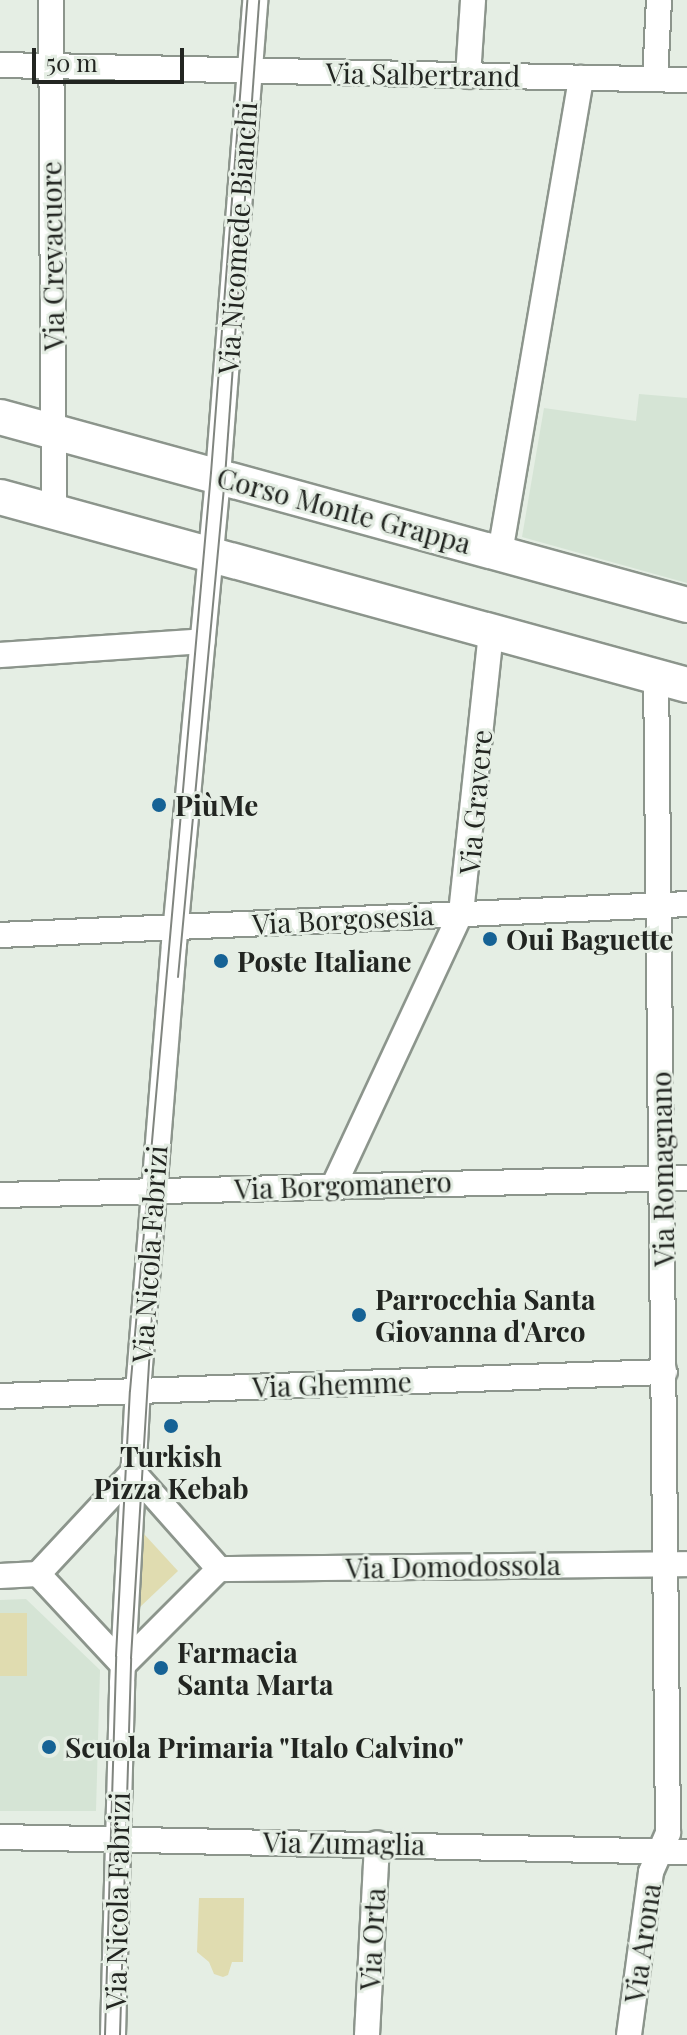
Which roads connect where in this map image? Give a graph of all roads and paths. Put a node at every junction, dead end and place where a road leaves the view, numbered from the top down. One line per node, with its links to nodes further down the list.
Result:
1 (51, 0): 6 (street, Via Crevacuore)
2 (255, 0): 7 (street, Via Nicomede Bianchi)
3 (473, 0): 8 (street)
4 (659, 0): 10 (street)
5 (0, 65): 6 (street, Via Salbertrand)
6 (49, 66): 7 (street, Via Salbertrand); 13 (street, Via Crevacuore)
7 (250, 71): 8 (street, Via Salbertrand); 14 (street, Via Nicomede Bianchi)
8 (468, 76): 9 (street, Via Salbertrand)
9 (581, 78): 10 (street, Via Salbertrand); 17 (street)
10 (655, 79): 11 (street, Via Salbertrand)
11 (687, 80)
12 (0, 417): 13 (street, Corso Monte Grappa)
13 (54, 430): 14 (street, Corso Monte Grappa); 16 (street, Via Crevacuore)
14 (218, 475): 17 (street, Corso Monte Grappa); 18 (street, Via Nicola Fabrizi)
15 (0, 497): 16 (street)
16 (54, 511): 18 (street)
17 (500, 553): 19 (street, Corso Monte Grappa)
18 (210, 556): 20 (street); 21 (street, Via Nicola Fabrizi)
19 (687, 605)
20 (491, 631): 23 (street); 26 (street, Via Gravere)
21 (203, 641): 22 (street); 27 (street, Via Nicola Fabrizi)
22 (0, 655)
23 (671, 681): 25 (street, Via Romagnano)
24 (687, 904): 25 (street, Via Borgosesia)
25 (659, 905): 26 (street, Via Borgosesia); 29 (street, Via Romagnano)
26 (461, 913): 27 (street, Via Borgosesia); 30 (street, Via Gravere)
27 (176, 927): 28 (street, Via Borgosesia); 31 (street, Via Nicola Fabrizi)
28 (0, 935)
29 (675, 1178): 30 (street, Via Borgomanero); 33 (street, Via Romagnano)
30 (334, 1185): 31 (street, Via Borgomanero)
31 (154, 1191): 32 (street, Via Borgomanero); 34 (street, Via Nicola Fabrizi)
32 (0, 1195)
33 (665, 1372): 34 (street, Via Ghemme); 37 (street, Via Romagnano)
34 (138, 1391): 35 (street, Via Ghemme); 36 (street, Via Nicola Fabrizi)
35 (0, 1396)
36 (133, 1472): 38 (street); 39 (street); 41 (street, Via Nicola Fabrizi)
37 (676, 1564): 38 (street, Via Domodossola); 45 (street, Via Romagnano)
38 (219, 1569): 41 (street)
39 (38, 1574): 40 (street); 41 (street)
40 (0, 1576)
41 (123, 1665): 43 (street, Via Nicola Fabrizi)
42 (0, 1837): 43 (street, Via Zumaglia)
43 (118, 1837): 44 (street, Via Zumaglia); 47 (street, Via Nicola Fabrizi)
44 (377, 1843): 45 (street, Via Zumaglia); 48 (street, Via Orta)
45 (660, 1852): 46 (street, Via Zumaglia); 49 (street, Via Arona)
46 (687, 1852)
47 (113, 2035)
48 (367, 2035)
49 (629, 2035)

